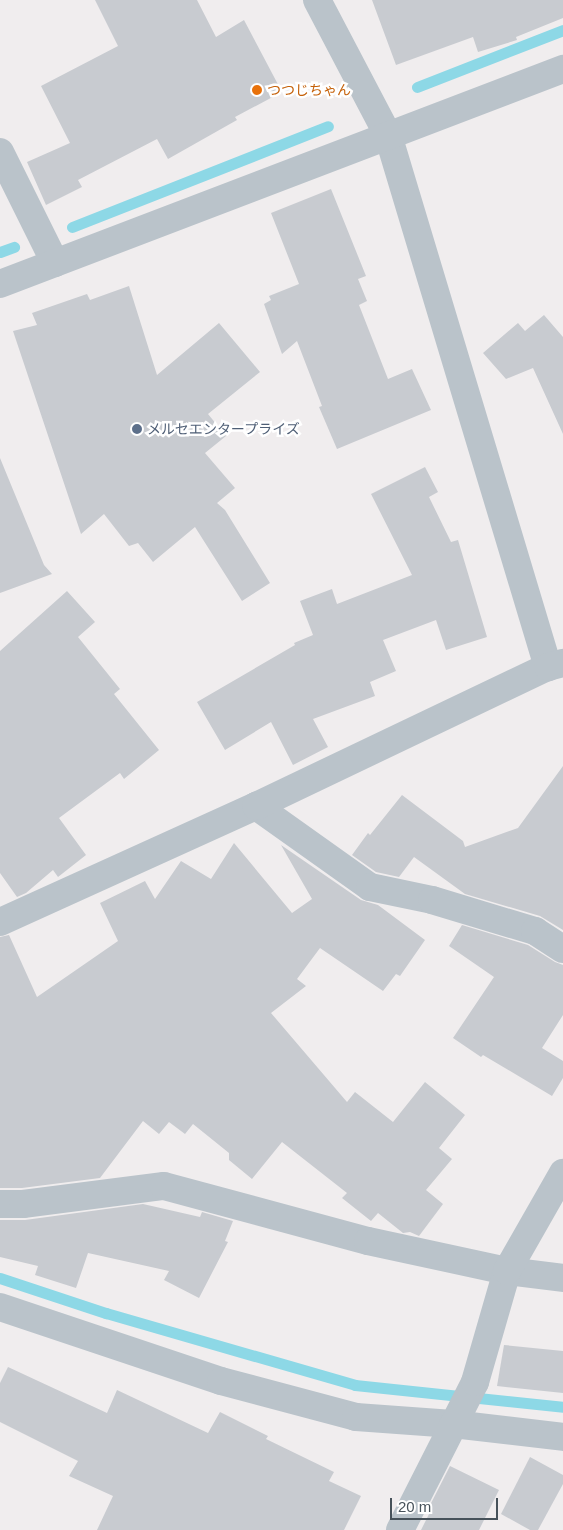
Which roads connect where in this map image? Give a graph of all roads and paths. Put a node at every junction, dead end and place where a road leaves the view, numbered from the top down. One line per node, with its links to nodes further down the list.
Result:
1 (317, 0): 3 (street)
2 (563, 69): 3 (street)
3 (388, 135): 5 (street); 7 (street)
4 (0, 152): 5 (street)
5 (55, 263): 6 (street)
6 (0, 284)
7 (556, 665): 8 (street)
8 (256, 806): 9 (street); 10 (street)
9 (0, 922)
10 (563, 949)
11 (563, 1174): 13 (street)
12 (0, 1204): 13 (street)
13 (507, 1271): 14 (street); 16 (street)
14 (563, 1278)
15 (0, 1307): 16 (street)
16 (457, 1417): 17 (street); 18 (street)
17 (563, 1437)
18 (400, 1530)

